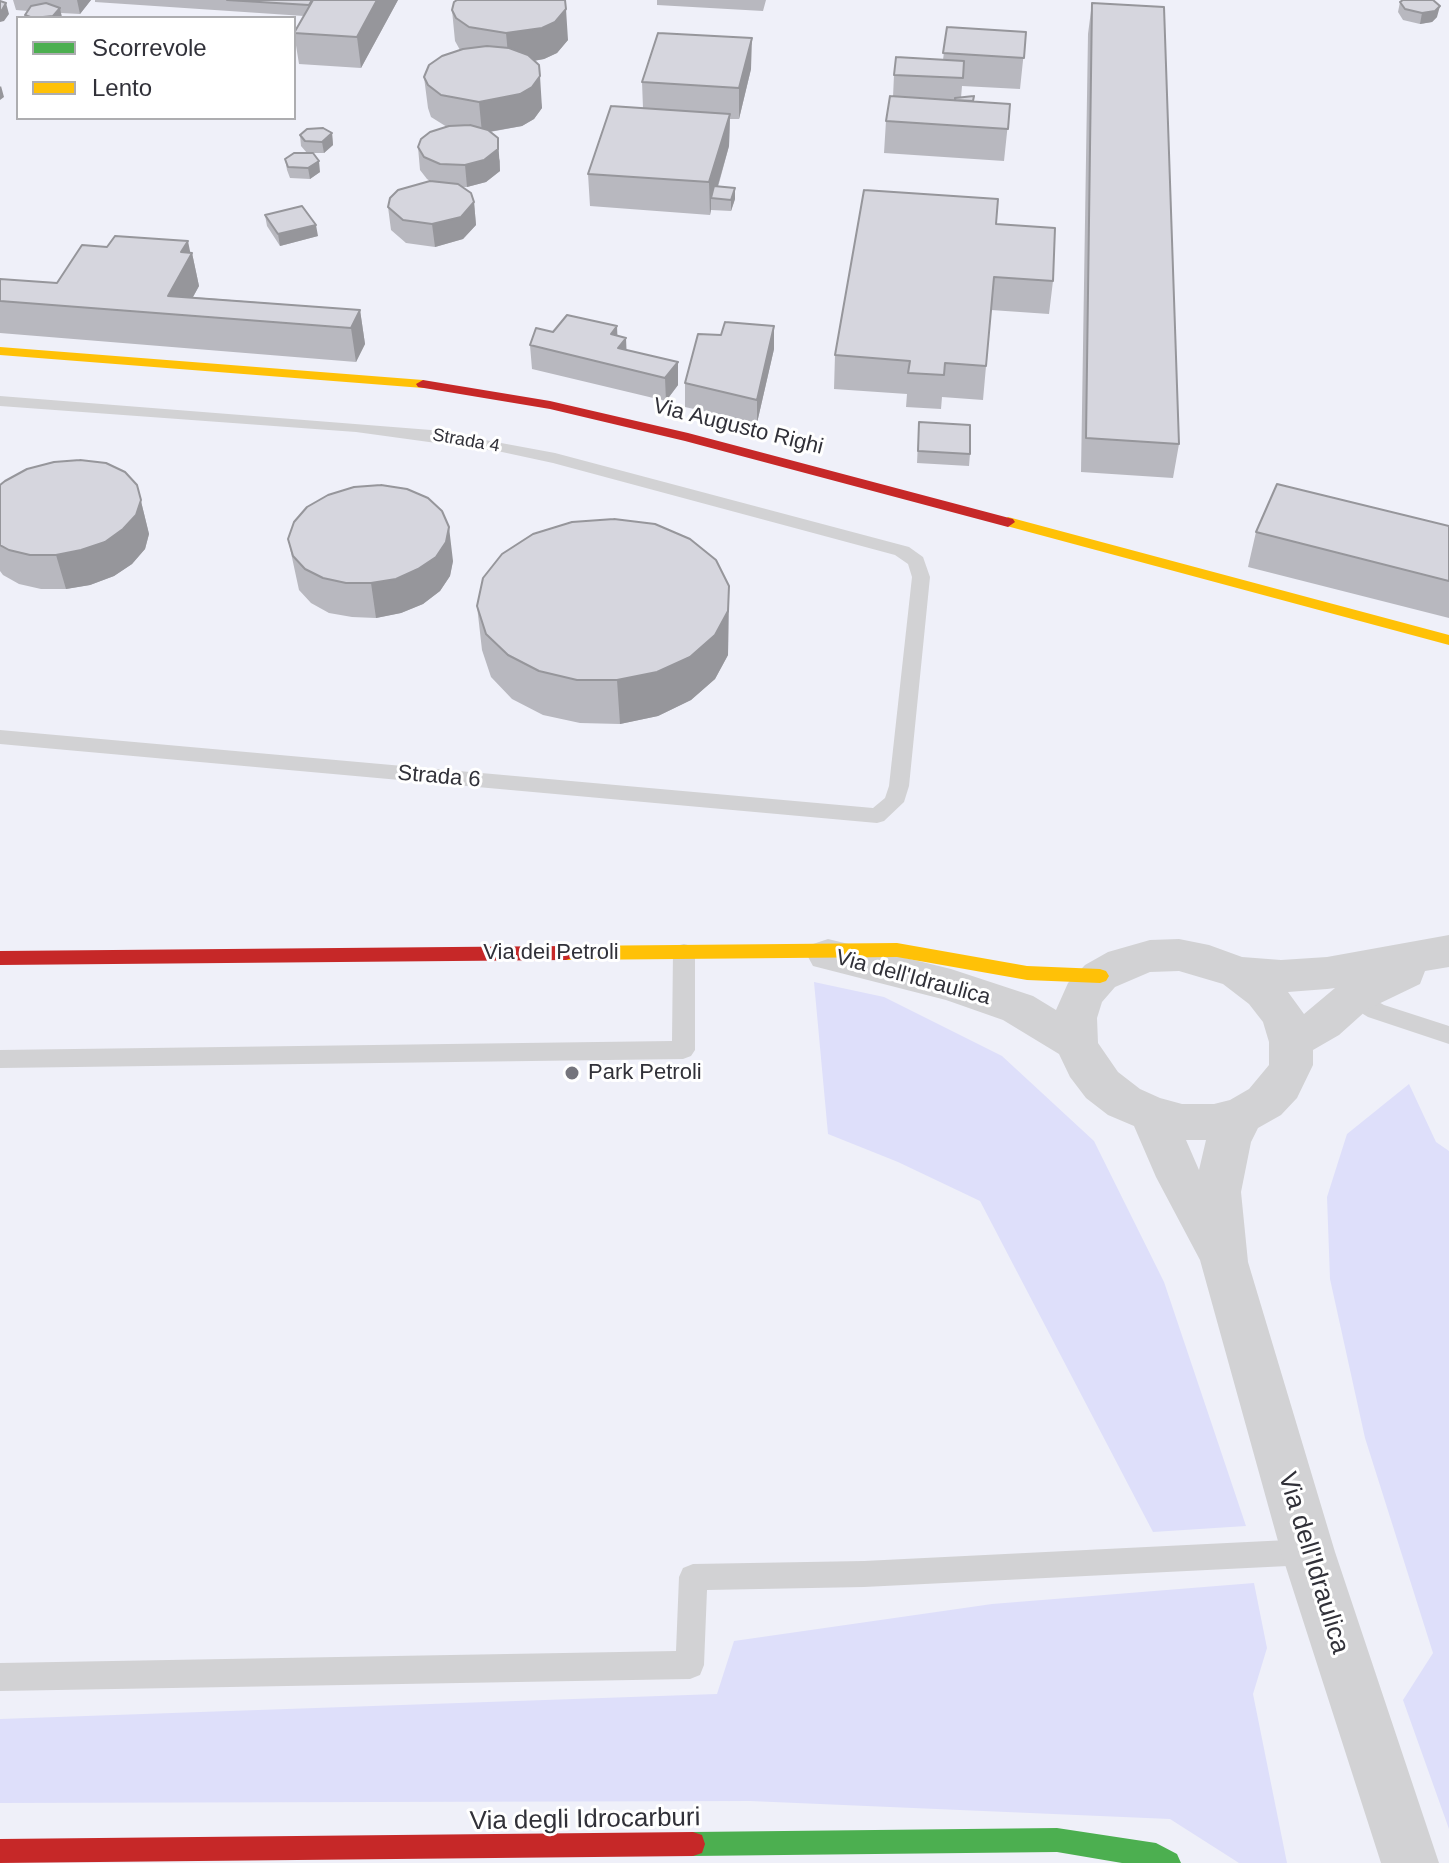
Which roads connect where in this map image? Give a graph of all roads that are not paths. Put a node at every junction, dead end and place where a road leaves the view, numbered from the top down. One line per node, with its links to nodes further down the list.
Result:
1 (0, 351): 3 (street, Via Augusto Righi)
2 (0, 401): 5 (lane, Strada 4)
3 (1449, 640)
4 (0, 737): 5 (lane, Strada 6)
5 (877, 816)
6 (739, 950): 8 (street, Via dei Petroli); 12 (street, Via dei Petroli); 16 (street, Via dell'Idraulica)
7 (1449, 951): 11 (street)
8 (684, 952): 9 (street, Via dei Petroli); 17 (lane)
9 (0, 958)
10 (1449, 958): 13 (street)
11 (1238, 973): 12 (street); 15 (street)
12 (1100, 976): 16 (street)
13 (1353, 997): 14 (lane); 15 (street)
14 (1449, 1035)
15 (1291, 1042): 19 (street)
16 (1076, 1043): 18 (street)
17 (0, 1059)
18 (1151, 1114): 19 (street); 20 (street, Via dell'Idraulica)
19 (1242, 1115): 20 (street, Via dell'Idraulica)
20 (1224, 1262): 21 (street, Via dell'Idraulica)
21 (1308, 1552): 22 (lane); 25 (street, Via dell'Idraulica)
22 (0, 1677)
23 (0, 1852): 24 (street, Via degli Idrocarburi)
24 (1168, 1863)
25 (1410, 1863)

